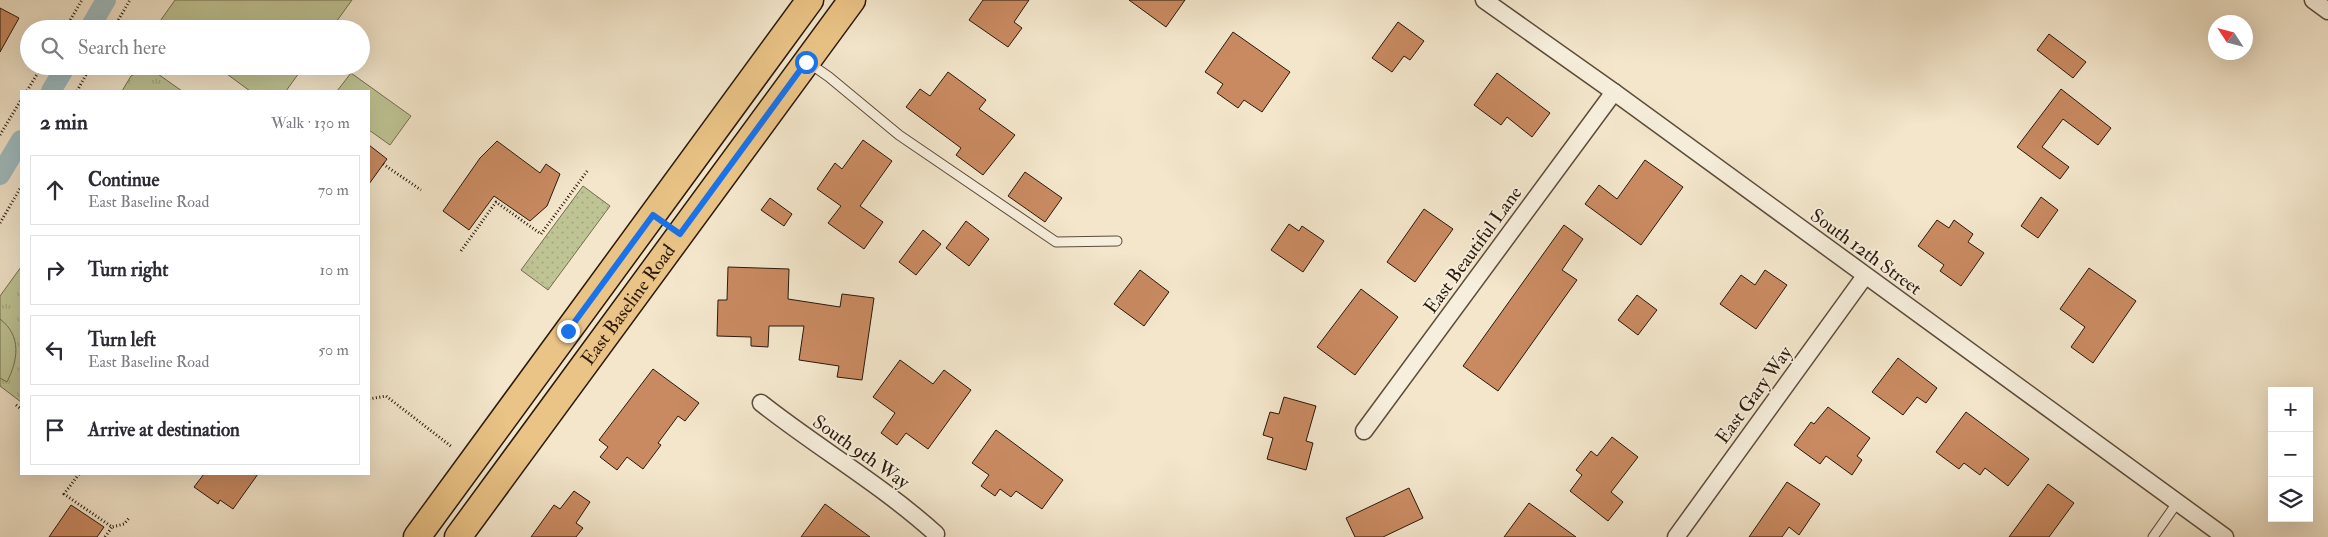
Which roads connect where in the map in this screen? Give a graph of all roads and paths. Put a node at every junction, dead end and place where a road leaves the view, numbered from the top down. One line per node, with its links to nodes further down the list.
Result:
1 (82, 0): 8 (path)
2 (130, 0): 9 (path)
3 (810, 0): 22 (main road, East Baseline Road)
4 (852, 0): 10 (main road, East Baseline Road)
5 (1484, 0): 15 (street, South 12th Street)
6 (2313, 0): 7 (street)
7 (2328, 11)
8 (70, 20)
9 (118, 20)
10 (806, 62): 24 (main road, East Baseline Road); 25 (lane)
11 (37, 75): 13 (path)
12 (86, 75): 14 (path)
13 (28, 90)
14 (78, 90)
15 (1614, 92): 27 (street, South 12th Street); 32 (street, East Beautiful Lane)
16 (20, 102): 17 (path)
17 (0, 136)
18 (383, 164): 21 (path)
19 (588, 170): 26 (path)
20 (20, 189): 23 (path)
21 (421, 190)
22 (653, 215): 24 (main road); 40 (main road, East Baseline Road)
23 (0, 223)
24 (680, 234): 41 (main road, East Baseline Road)
25 (1117, 241)
26 (462, 251)
27 (1865, 276): 35 (street, South 12th Street); 42 (street, East Gary Way)
28 (370, 399): 33 (path)
29 (761, 403): 38 (street, South 9th Way)
30 (16, 406): 31 (path)
31 (20, 408)
32 (1364, 431)
33 (452, 447)
34 (78, 475): 37 (path)
35 (2177, 503): 43 (lane); 44 (street, South 12th Street)
36 (129, 518): 37 (path)
37 (112, 527): 39 (path)
38 (936, 535)
39 (105, 537)
40 (417, 537)
41 (458, 537)
42 (1676, 537)
43 (2152, 537)
44 (2225, 537)

